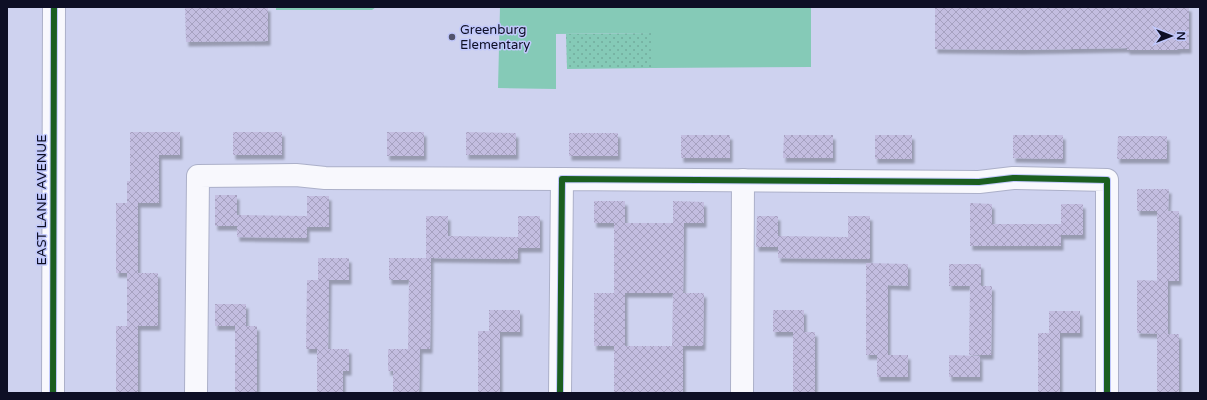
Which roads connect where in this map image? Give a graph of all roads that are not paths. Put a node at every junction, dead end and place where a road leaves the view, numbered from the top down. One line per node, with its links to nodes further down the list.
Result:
1 (54, 7): 4 (street, EAST LANE AVENUE)
2 (562, 179): 3 (street); 5 (street); 6 (street)
3 (744, 180): 7 (street); 8 (street)
4 (53, 393)
5 (196, 393)
6 (560, 393)
7 (742, 393)
8 (1107, 393)

